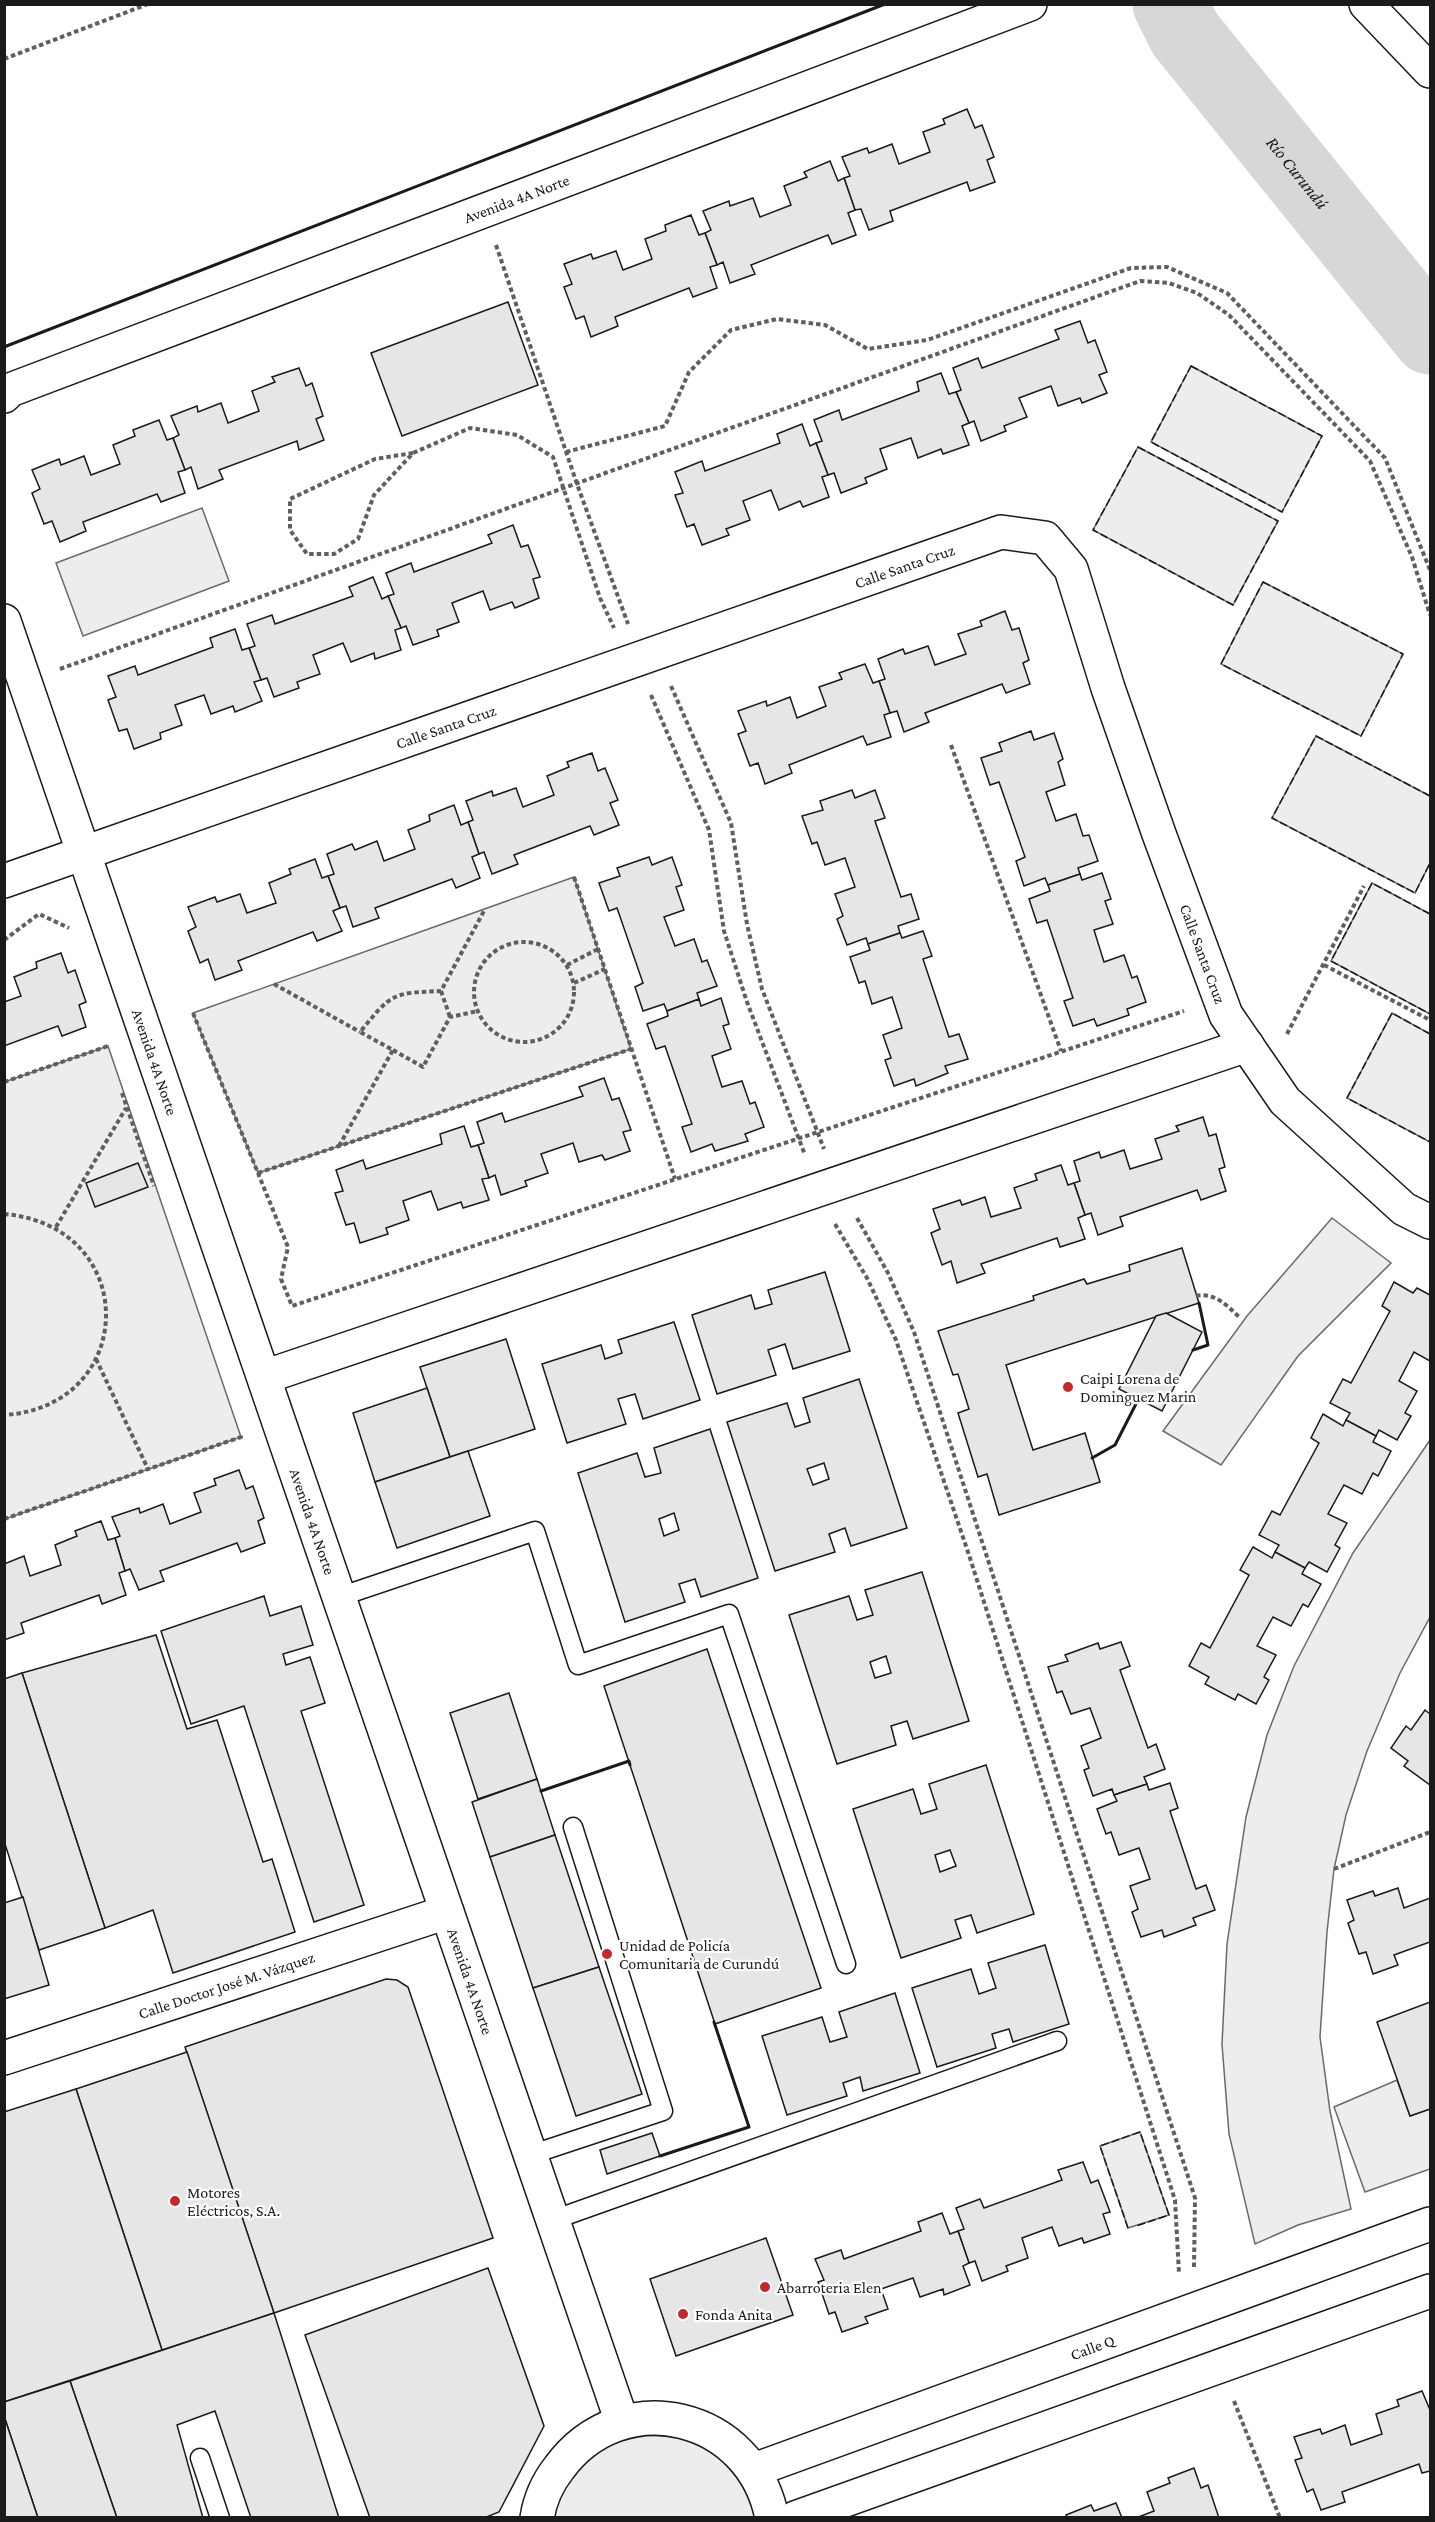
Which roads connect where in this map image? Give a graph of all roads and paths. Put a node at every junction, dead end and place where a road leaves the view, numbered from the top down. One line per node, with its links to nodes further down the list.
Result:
1 (148, 4): 4 (path)
2 (1030, 4): 6 (street, Avenida 4A Norte)
3 (1366, 4): 5 (street)
4 (4, 59)
5 (1431, 71)
6 (485, 210): 7 (street, Avenida 4A Norte); 8 (path)
7 (4, 396)
8 (566, 452): 9 (path); 10 (path)
9 (577, 484): 11 (path); 13 (path); 14 (path)
10 (1431, 570)
11 (1431, 615)
12 (4, 621): 14 (street, Avenida 4A Norte)
13 (654, 654): 16 (street, Calle Santa Cruz); 38 (street, Calle Santa Cruz); 47 (path)
14 (25, 681): 16 (street, Avenida 4A Norte)
15 (951, 745): 42 (path)
16 (84, 854): 18 (street, Calle Santa Cruz); 59 (street, Avenida 4A Norte)
17 (574, 878): 23 (path)
18 (4, 881)
19 (1364, 886): 25 (path)
20 (485, 909): 29 (path)
21 (80, 933): 22 (path)
22 (4, 940)
23 (598, 949): 24 (path); 26 (path)
24 (567, 965): 27 (path); 31 (path)
25 (1324, 965): 34 (path); 37 (path)
26 (605, 969): 27 (path); 40 (path)
27 (574, 983): 31 (path)
28 (274, 984): 35 (path)
29 (441, 991): 33 (path); 35 (path)
30 (1190, 1009): 42 (path)
31 (478, 1011): 33 (path)
32 (193, 1013): 49 (path)
33 (450, 1017): 41 (path)
34 (1431, 1020)
35 (360, 1032): 41 (path)
36 (108, 1037): 39 (path)
37 (1284, 1040)
38 (1247, 1045): 51 (street); 54 (street, Calle Santa Cruz)
39 (108, 1046): 43 (path); 44 (path)
40 (631, 1049): 48 (path); 50 (path)
41 (393, 1050): 48 (path)
42 (1061, 1052): 47 (path)
43 (111, 1056)
44 (4, 1082)
45 (120, 1087): 46 (path)
46 (127, 1107): 52 (path); 55 (path)
47 (817, 1132): 50 (path); 51 (path)
48 (339, 1146): 49 (path)
49 (258, 1173): 50 (path)
50 (675, 1179)
51 (837, 1184): 59 (street); 75 (path)
52 (157, 1195)
53 (4, 1214): 55 (path)
54 (1431, 1222)
55 (56, 1227): 58 (path)
56 (1196, 1296): 57 (path)
57 (1239, 1317)
58 (96, 1359): 60 (path); 62 (path)
59 (264, 1377): 64 (street, Avenida 4A Norte)
60 (4, 1414)
61 (237, 1426): 62 (path)
62 (148, 1469): 63 (path)
63 (4, 1520)
64 (339, 1597): 68 (street, Avenida 4A Norte); 69 (lane)
65 (573, 1827): 72 (lane)
66 (1431, 1832): 67 (path)
67 (1334, 1869)
68 (447, 1912): 71 (street, Calle Doctor José M. Vázquez); 72 (street, Avenida 4A Norte)
69 (846, 1964)
70 (1057, 2041): 73 (lane)
71 (4, 2058)
72 (530, 2155): 73 (street, Avenida 4A Norte)
73 (553, 2220): 78 (street, Avenida 4A Norte)
74 (1431, 2224): 80 (street, Calle Q)
75 (1194, 2268)
76 (1431, 2291): 84 (street)
77 (1232, 2397): 85 (path)
78 (621, 2422): 80 (street); 82 (street)
79 (200, 2458): 81 (lane)
80 (754, 2470): 83 (street)
81 (220, 2517)
82 (537, 2517)
83 (772, 2517)
84 (795, 2517)
85 (1280, 2517)

